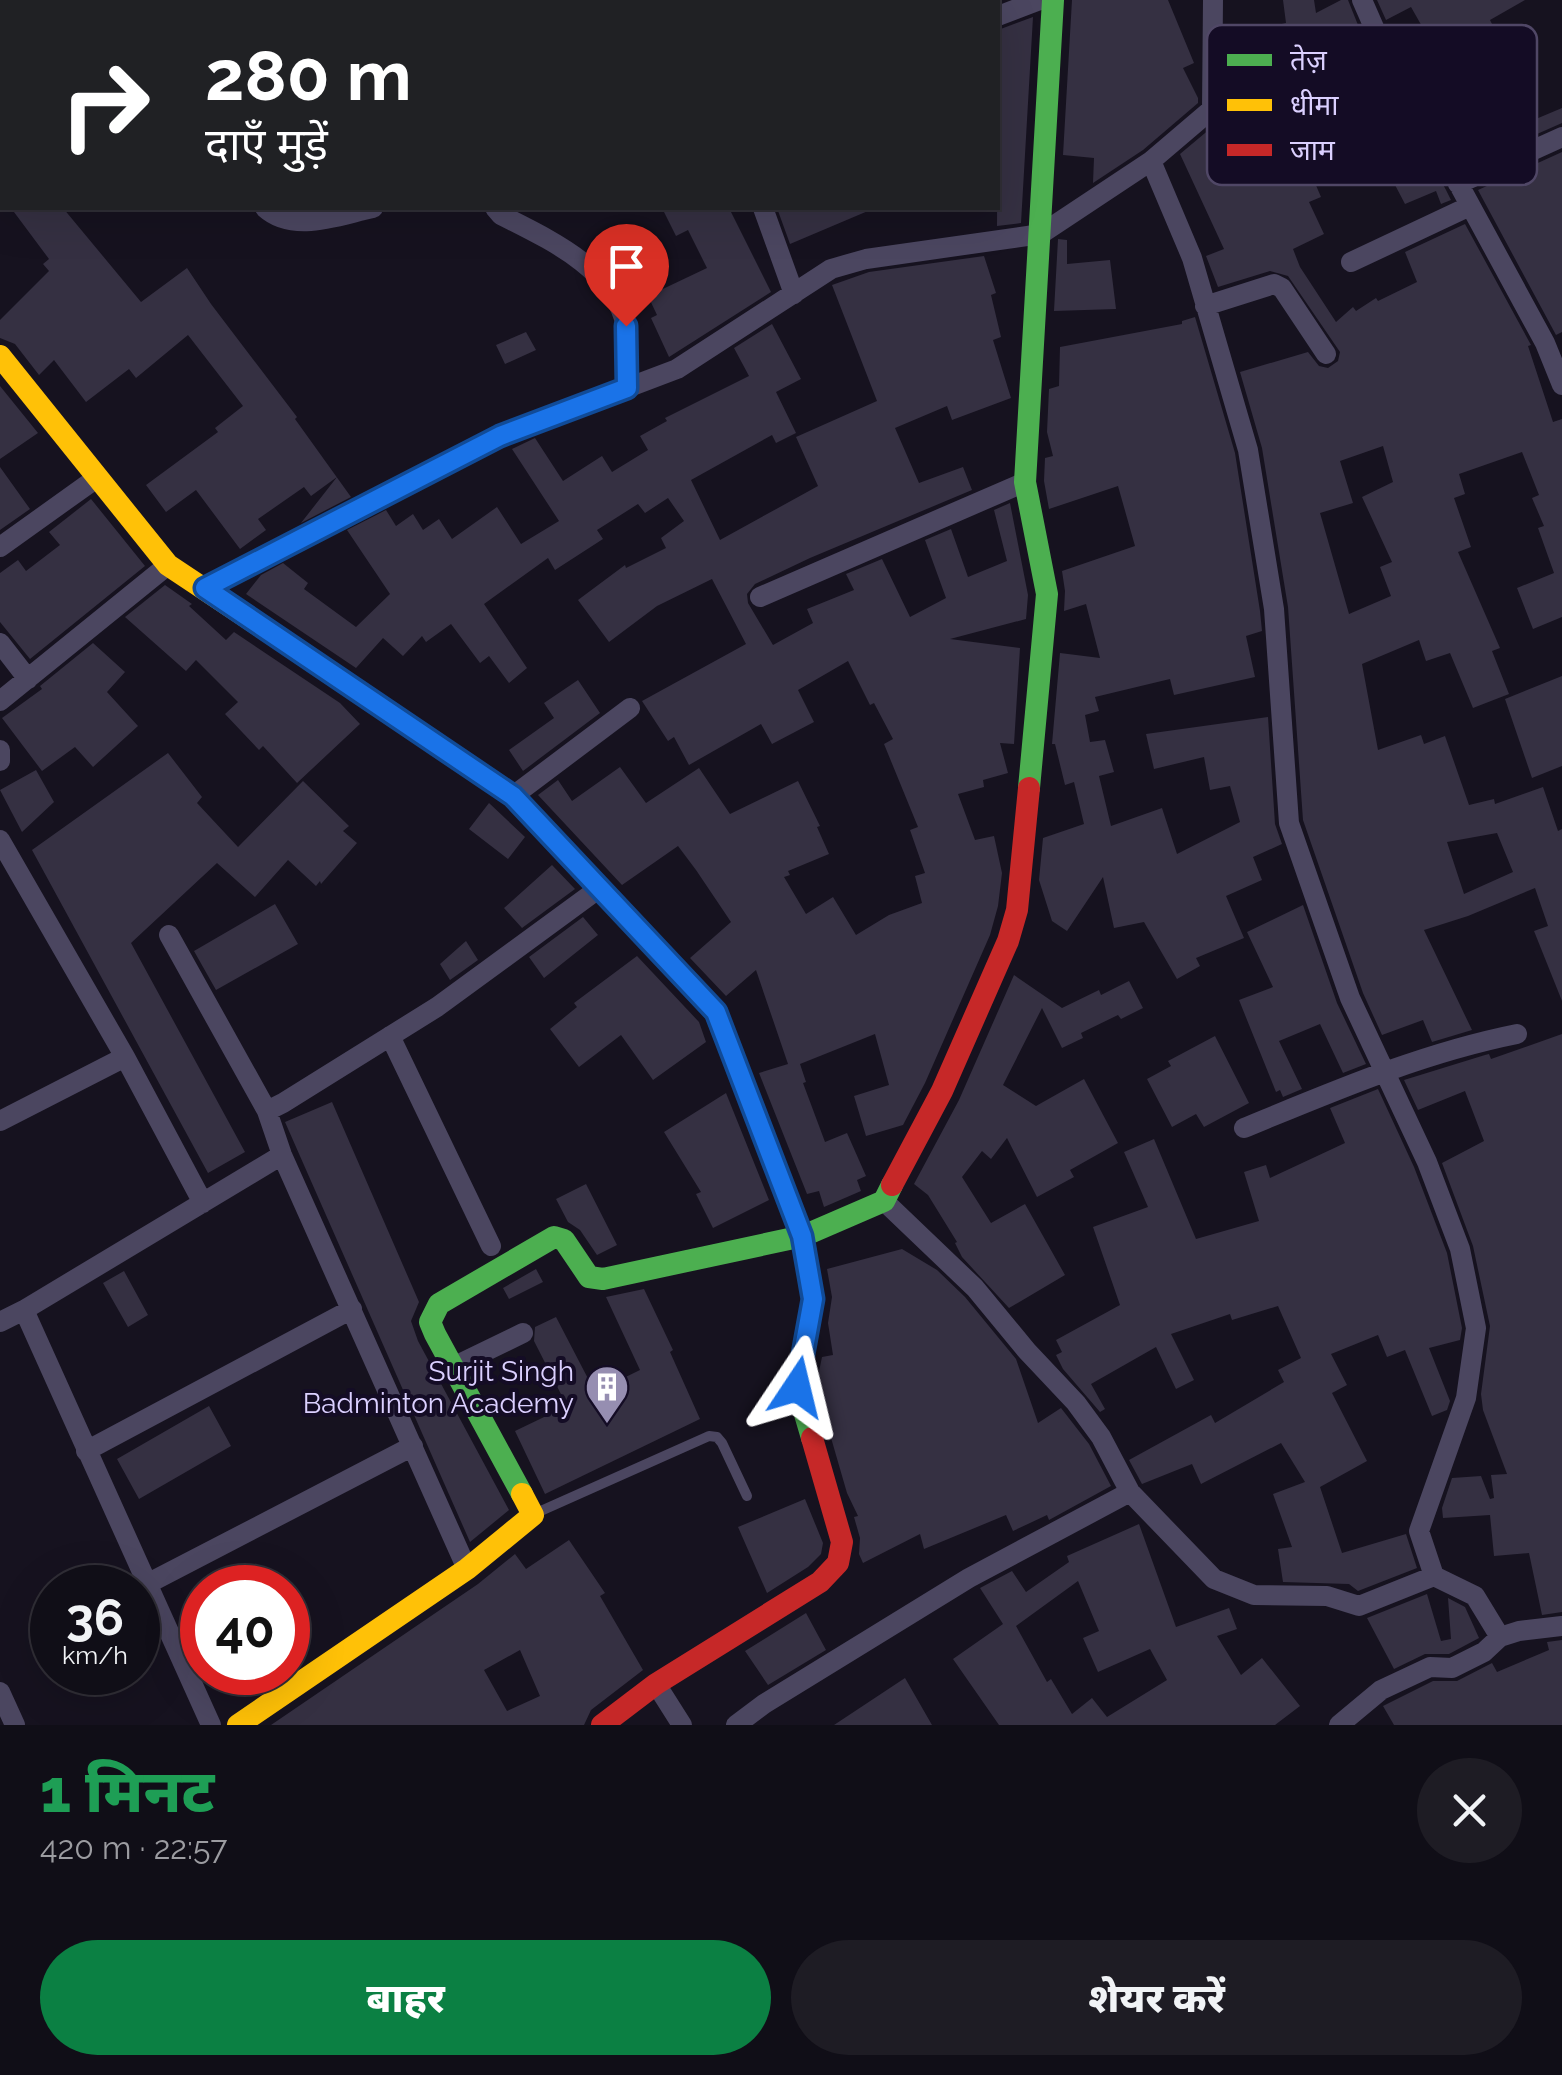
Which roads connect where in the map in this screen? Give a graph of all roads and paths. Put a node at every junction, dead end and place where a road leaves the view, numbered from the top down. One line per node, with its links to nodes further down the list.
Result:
1 (1040, 0): 5 (street)
2 (1053, 0): 18 (street)
3 (1213, 0): 6 (street)
4 (1362, 0): 7 (street)
5 (1000, 15)
6 (1213, 25)
7 (1373, 25)
8 (1207, 114): 11 (street)
9 (1562, 138): 10 (street)
10 (1537, 149)
11 (1150, 161): 18 (street); 21 (street)
12 (1459, 185): 13 (street)
13 (1470, 206): 19 (street); 22 (street)
14 (267, 210): 15 (street)
15 (364, 210)
16 (497, 210): 26 (street)
17 (764, 210): 20 (street)
18 (1041, 234): 20 (street); 28 (street)
19 (1352, 262)
20 (794, 294): 26 (street)
21 (1205, 306): 23 (street); 46 (street)
22 (1553, 340): 25 (street)
23 (1326, 354)
24 (0, 356): 27 (street)
25 (1562, 385)
26 (627, 388): 31 (street)
27 (98, 477): 29 (street); 30 (street)
28 (1025, 482): 32 (street); 51 (street)
29 (0, 547)
30 (168, 565): 31 (street); 34 (street)
31 (205, 588): 39 (street)
32 (760, 596)
33 (0, 644): 34 (street)
34 (28, 678): 35 (street)
35 (0, 700)
36 (630, 708): 39 (street)
37 (0, 750): 38 (street)
38 (0, 761)
39 (513, 796): 41 (street)
40 (0, 840): 45 (street)
41 (601, 887): 44 (street); 53 (street)
42 (169, 935): 47 (street)
43 (1517, 1034): 46 (street)
44 (390, 1036): 47 (street); 54 (street)
45 (125, 1057): 48 (street); 52 (street)
46 (1384, 1071): 49 (street); 67 (street)
47 (266, 1110): 50 (street)
48 (0, 1121)
49 (1244, 1128)
50 (282, 1155): 52 (street); 55 (street)
51 (884, 1201): 53 (street); 62 (street)
52 (202, 1204): 56 (street)
53 (802, 1236): 59 (street); 72 (street)
54 (492, 1246)
55 (352, 1309): 60 (street); 61 (street)
56 (24, 1310): 57 (street); 61 (street)
57 (0, 1322)
58 (523, 1333): 59 (street)
59 (453, 1367): 64 (street)
60 (413, 1446): 66 (street); 68 (street)
61 (86, 1451): 65 (street)
62 (1130, 1492): 67 (street); 79 (street)
63 (747, 1496): 64 (lane)
64 (533, 1515): 66 (street)
65 (138, 1565)
66 (467, 1569): 76 (street)
67 (1434, 1576): 71 (street)
68 (160, 1577)
69 (160, 1613): 75 (street)
70 (1562, 1626): 71 (street)
71 (1500, 1638): 80 (street)
72 (656, 1684): 77 (street); 78 (street)
73 (0, 1692): 74 (street)
74 (8, 1718)
75 (211, 1725)
76 (238, 1725)
77 (602, 1725)
78 (682, 1725)
79 (736, 1725)
80 (1340, 1725)

